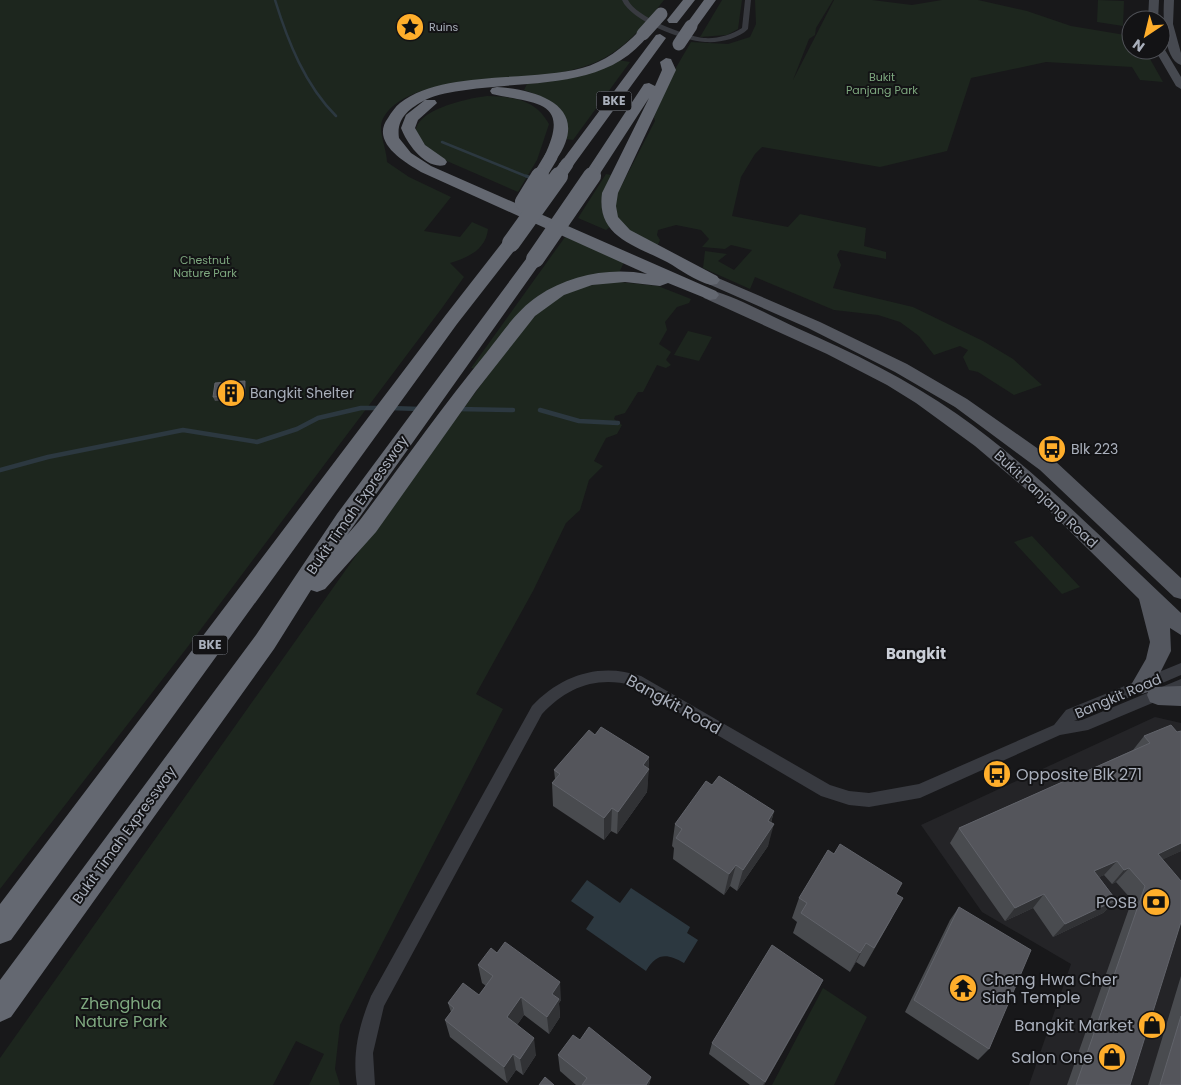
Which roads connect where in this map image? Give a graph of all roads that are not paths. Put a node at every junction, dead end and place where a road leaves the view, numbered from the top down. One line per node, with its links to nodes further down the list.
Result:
1 (625, 0): 4 (street)
2 (689, 0): 11 (highway, BKE, bridge)
3 (710, 0): 8 (highway, Bukit Timah Expressway / BKE, bridge)
4 (748, 0)
5 (1169, 0): 9 (main road)
6 (664, 10): 12 (highway, bridge)
7 (1166, 60): 10 (main road)
8 (666, 62): 12 (highway); 17 (highway, Bukit Timah Expressway / BKE, bridge)
9 (1181, 62)
10 (1181, 86)
11 (507, 239): 12 (highway, bridge); 22 (highway, BKE)
12 (625, 246): 13 (highway)
13 (711, 288): 14 (main road, Bukit Panjang Road); 15 (main road, Bukit Panjang Road); 17 (highway)
14 (1181, 591)
15 (1148, 595): 16 (main road, Bukit Panjang Road); 20 (main road)
16 (1181, 626)
17 (265, 642): 23 (highway, Bukit Timah Expressway / BKE)
18 (1181, 669): 20 (street, Bangkit Road)
19 (1181, 685): 20 (street, Bangkit Road)
20 (1150, 690): 21 (main road); 24 (street, Bangkit Road)
21 (1181, 696)
22 (0, 929)
23 (0, 1006)
24 (366, 1085)

